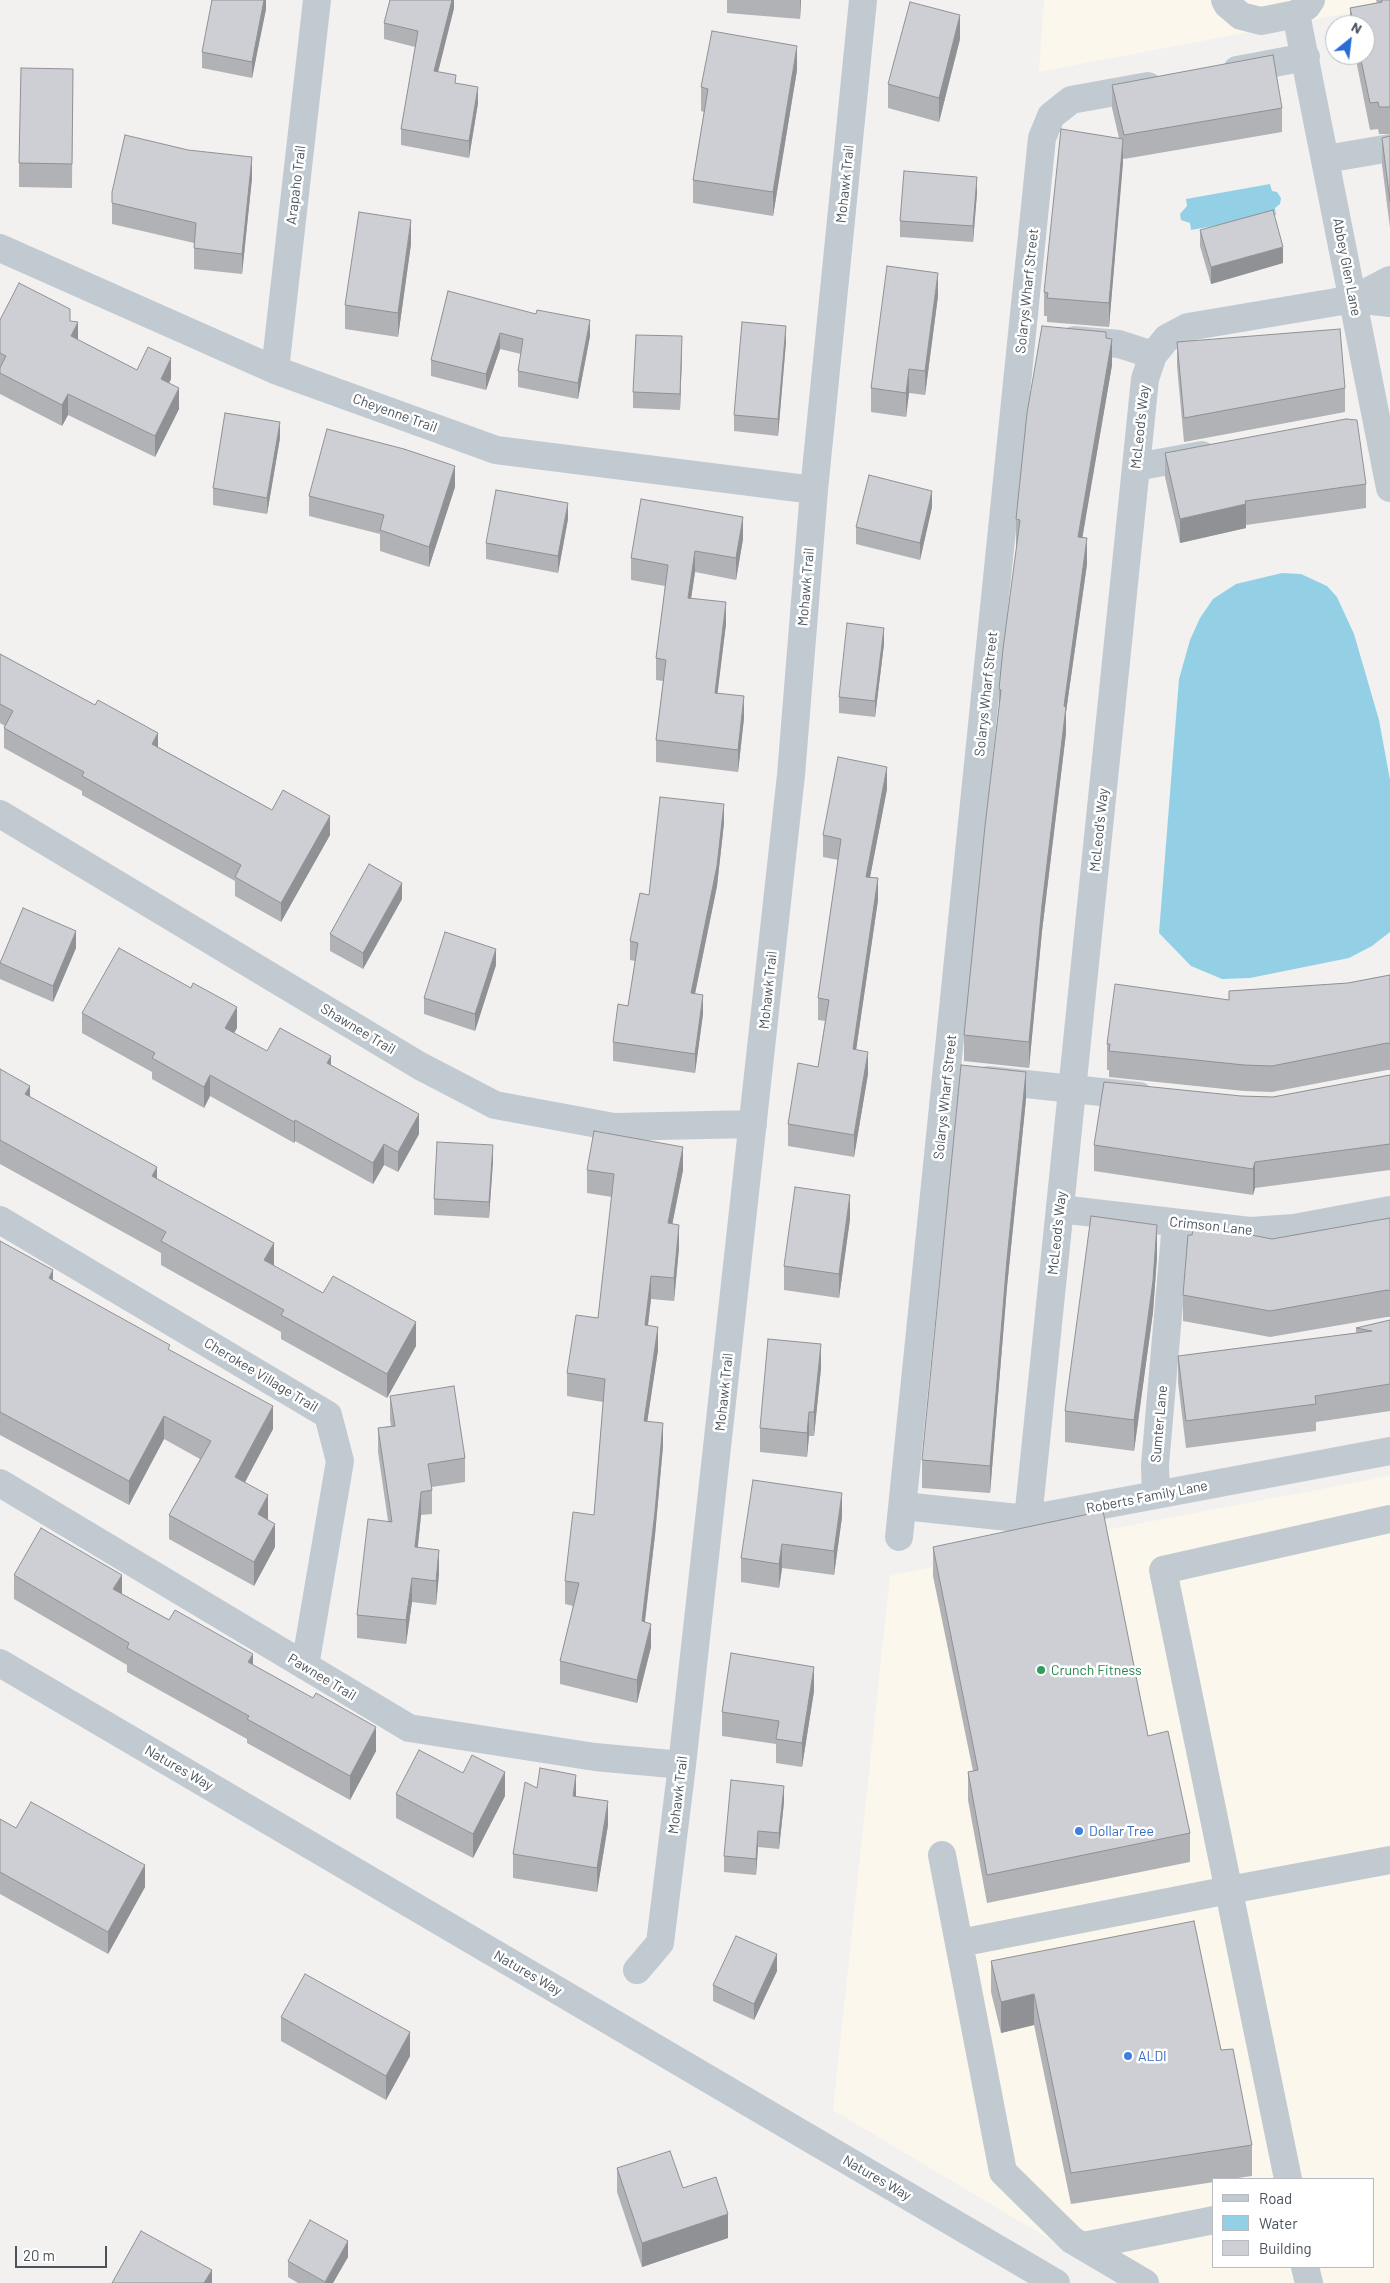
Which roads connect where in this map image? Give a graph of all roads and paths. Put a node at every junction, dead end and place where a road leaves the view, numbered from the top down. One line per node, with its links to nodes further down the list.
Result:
1 (317, 0): 16 (street, Arapaho Trail)
2 (864, 0): 21 (street, Mohawk Trail)
3 (1226, 0): 4 (street)
4 (1303, 7): 5 (street, Abbey Glen Lane)
5 (1305, 51): 6 (street); 9 (street, Abbey Glen Lane)
6 (1208, 75)
7 (1169, 82): 14 (street, Solarys Wharf Street)
8 (1390, 148): 9 (street)
9 (1326, 159): 12 (street, Abbey Glen Lane)
10 (0, 248): 16 (street, Cheyenne Trail)
11 (1390, 280): 12 (street, McLeod's Way)
12 (1354, 299): 13 (street, McLeod's Way); 15 (street, McLeod's Way); 17 (street, Abbey Glen Lane)
13 (1390, 303)
14 (1022, 335): 15 (street); 23 (street, Solarys Wharf Street)
15 (1154, 355): 19 (street, McLeod's Way)
16 (275, 370): 21 (street, Cheyenne Trail)
17 (1375, 431): 20 (street, Abbey Glen Lane)
18 (1222, 451): 19 (street)
19 (1136, 467): 24 (street, McLeod's Way)
20 (1390, 488)
21 (814, 490): 26 (street, Mohawk Trail)
22 (0, 814): 26 (street, Shawnee Trail)
23 (947, 1075): 24 (street); 36 (street, Solarys Wharf Street)
24 (1072, 1089): 25 (street); 27 (street, McLeod's Way)
25 (1167, 1099)
26 (753, 1124): 42 (street, Mohawk Trail)
27 (1060, 1209): 30 (street, Crimson Lane); 37 (street, McLeod's Way)
28 (1390, 1210): 30 (street, Crimson Lane)
29 (0, 1220): 41 (street, Cherokee Village Trail)
30 (1176, 1223): 31 (street, Sumter Lane)
31 (1165, 1353): 32 (street); 35 (street, Sumter Lane)
32 (1194, 1356)
33 (1390, 1451): 35 (street, Roberts Family Lane)
34 (0, 1483): 41 (street, Pawnee Trail)
35 (1156, 1495): 37 (street, Roberts Family Lane)
36 (903, 1506): 37 (street, Roberts Family Lane); 39 (street, Solarys Wharf Street)
37 (1028, 1519)
38 (1390, 1519): 45 (street)
39 (900, 1537)
40 (0, 1663): 52 (street, Natures Way)
41 (304, 1666): 42 (street, Pawnee Trail)
42 (682, 1765): 47 (street, Mohawk Trail)
43 (942, 1855): 46 (street)
44 (1390, 1860): 45 (street)
45 (1229, 1890): 46 (street); 48 (street)
46 (960, 1943): 50 (street)
47 (637, 1970)
48 (1288, 2178)
49 (1212, 2220): 50 (street)
50 (1083, 2246): 53 (street)
51 (1306, 2268): 54 (street)
52 (1056, 2283)
53 (1145, 2283)
54 (1309, 2283)

